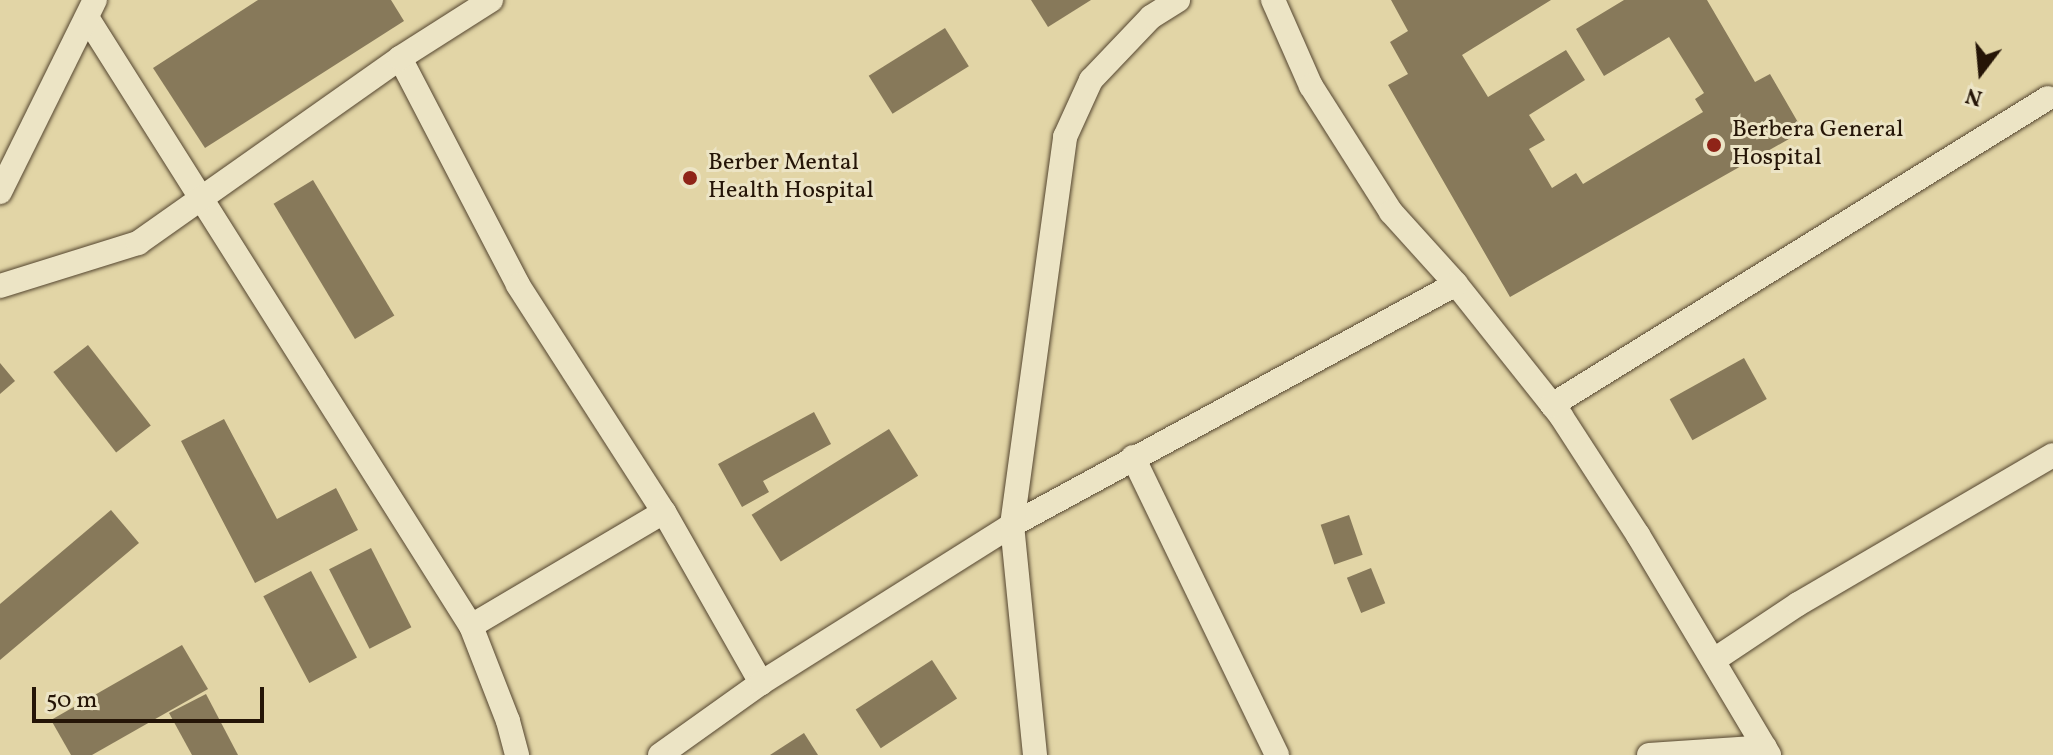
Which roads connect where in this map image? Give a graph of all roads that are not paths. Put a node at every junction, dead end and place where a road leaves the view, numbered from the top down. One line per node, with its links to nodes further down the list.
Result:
1 (491, 0): 5 (street)
2 (1178, 0): 15 (street)
3 (1273, 0): 9 (street)
4 (91, 10): 7 (street); 8 (street)
5 (400, 58): 8 (street); 14 (street)
6 (2048, 98): 11 (street)
7 (0, 192)
8 (202, 199): 10 (street); 16 (street)
9 (1456, 284): 11 (street); 13 (street)
10 (0, 286)
11 (1552, 405): 17 (street)
12 (2053, 455): 17 (street)
13 (1133, 457): 15 (street); 23 (street)
14 (664, 512): 16 (street); 18 (street)
15 (1012, 525): 18 (street); 20 (street)
16 (471, 626): 21 (street)
17 (1714, 660): 19 (street)
18 (761, 683): 22 (street)
19 (1767, 751): 24 (street)
20 (1041, 754)
21 (517, 755)
22 (660, 755)
23 (1277, 755)
24 (1649, 755)

